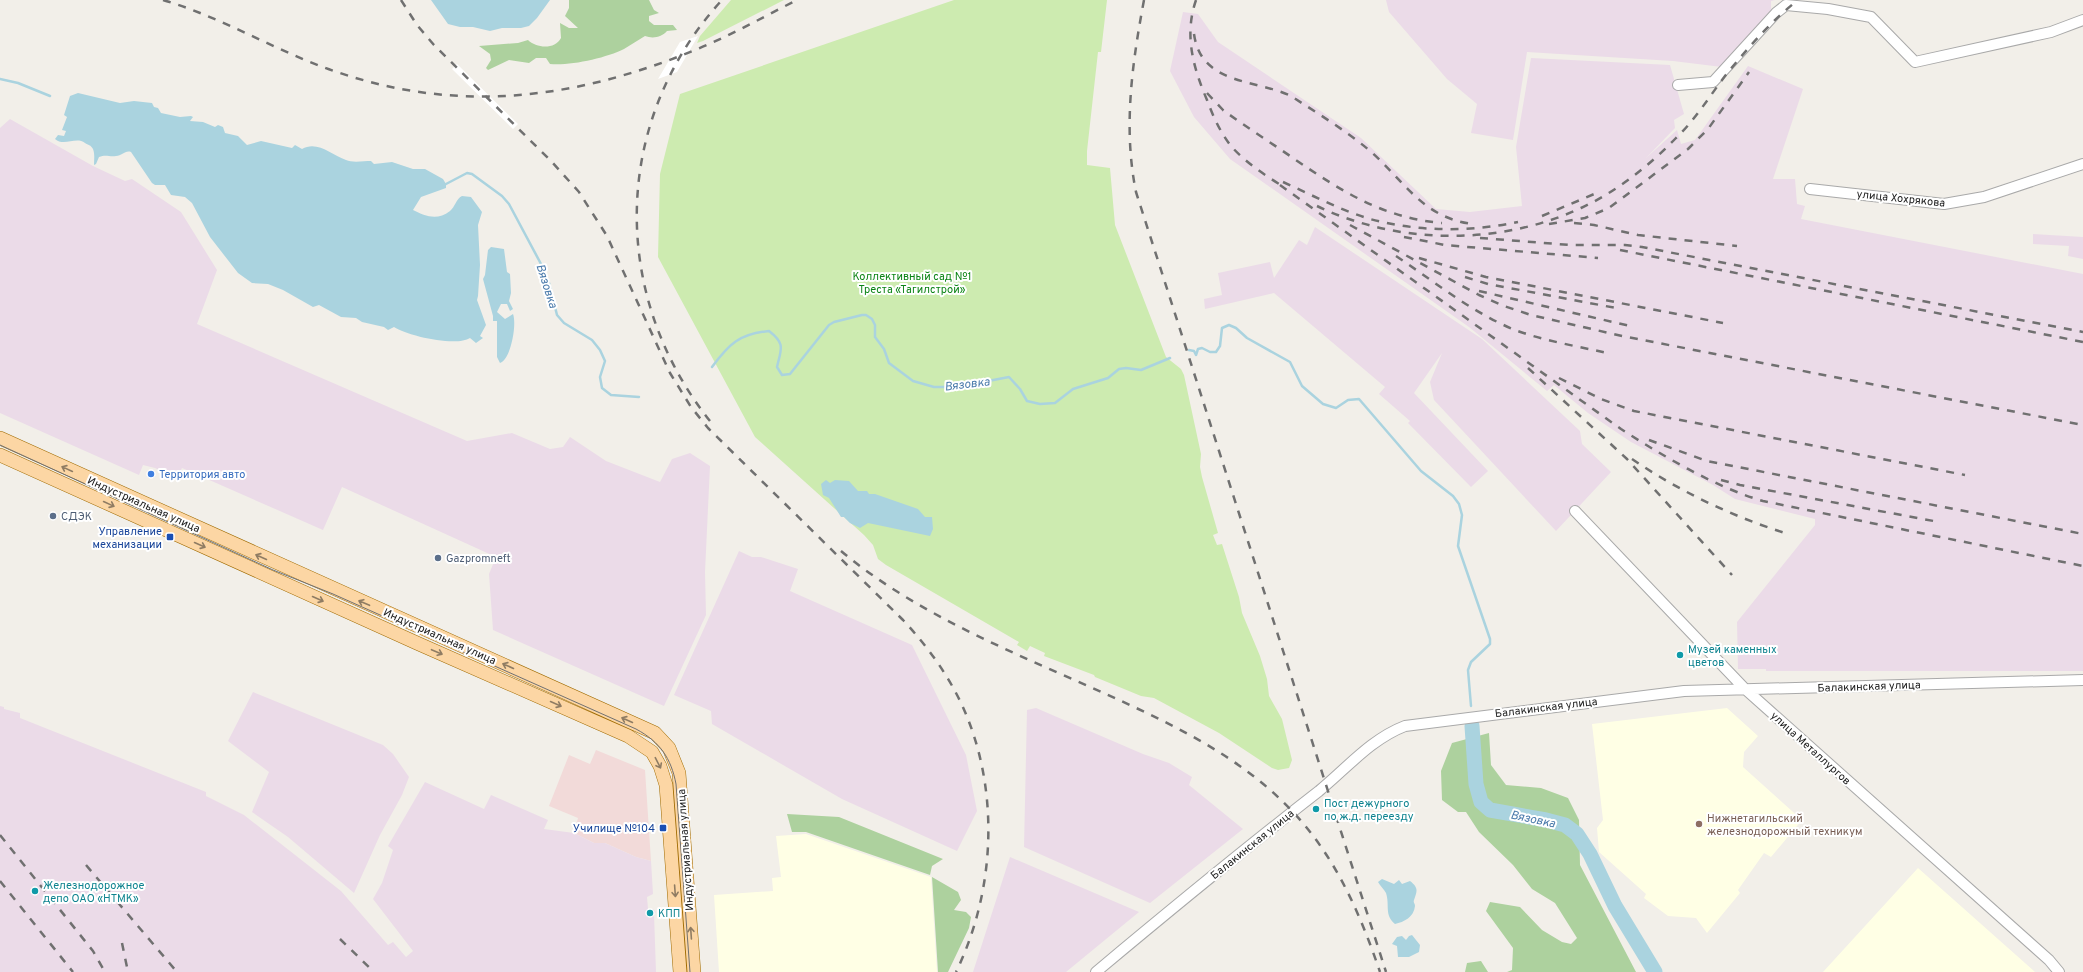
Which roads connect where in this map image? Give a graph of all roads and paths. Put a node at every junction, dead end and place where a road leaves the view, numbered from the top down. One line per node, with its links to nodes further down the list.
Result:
1 (2083, 20): 2 (street)
2 (1678, 85)
3 (2083, 164): 4 (street, улица Хохрякова)
4 (1810, 190)
5 (0, 438): 11 (main road, Индустриальная улица, one-way to 5)
6 (0, 455): 10 (main road, Индустриальная улица, one-way to 10)
7 (1575, 512): 9 (street, улица Металлургов)
8 (2083, 680): 9 (street, Балакинская улица)
9 (1744, 688): 12 (street, Балакинская улица); 13 (street, улица Металлургов)
10 (680, 972)
11 (694, 972)
12 (1096, 972)
13 (2059, 972)

